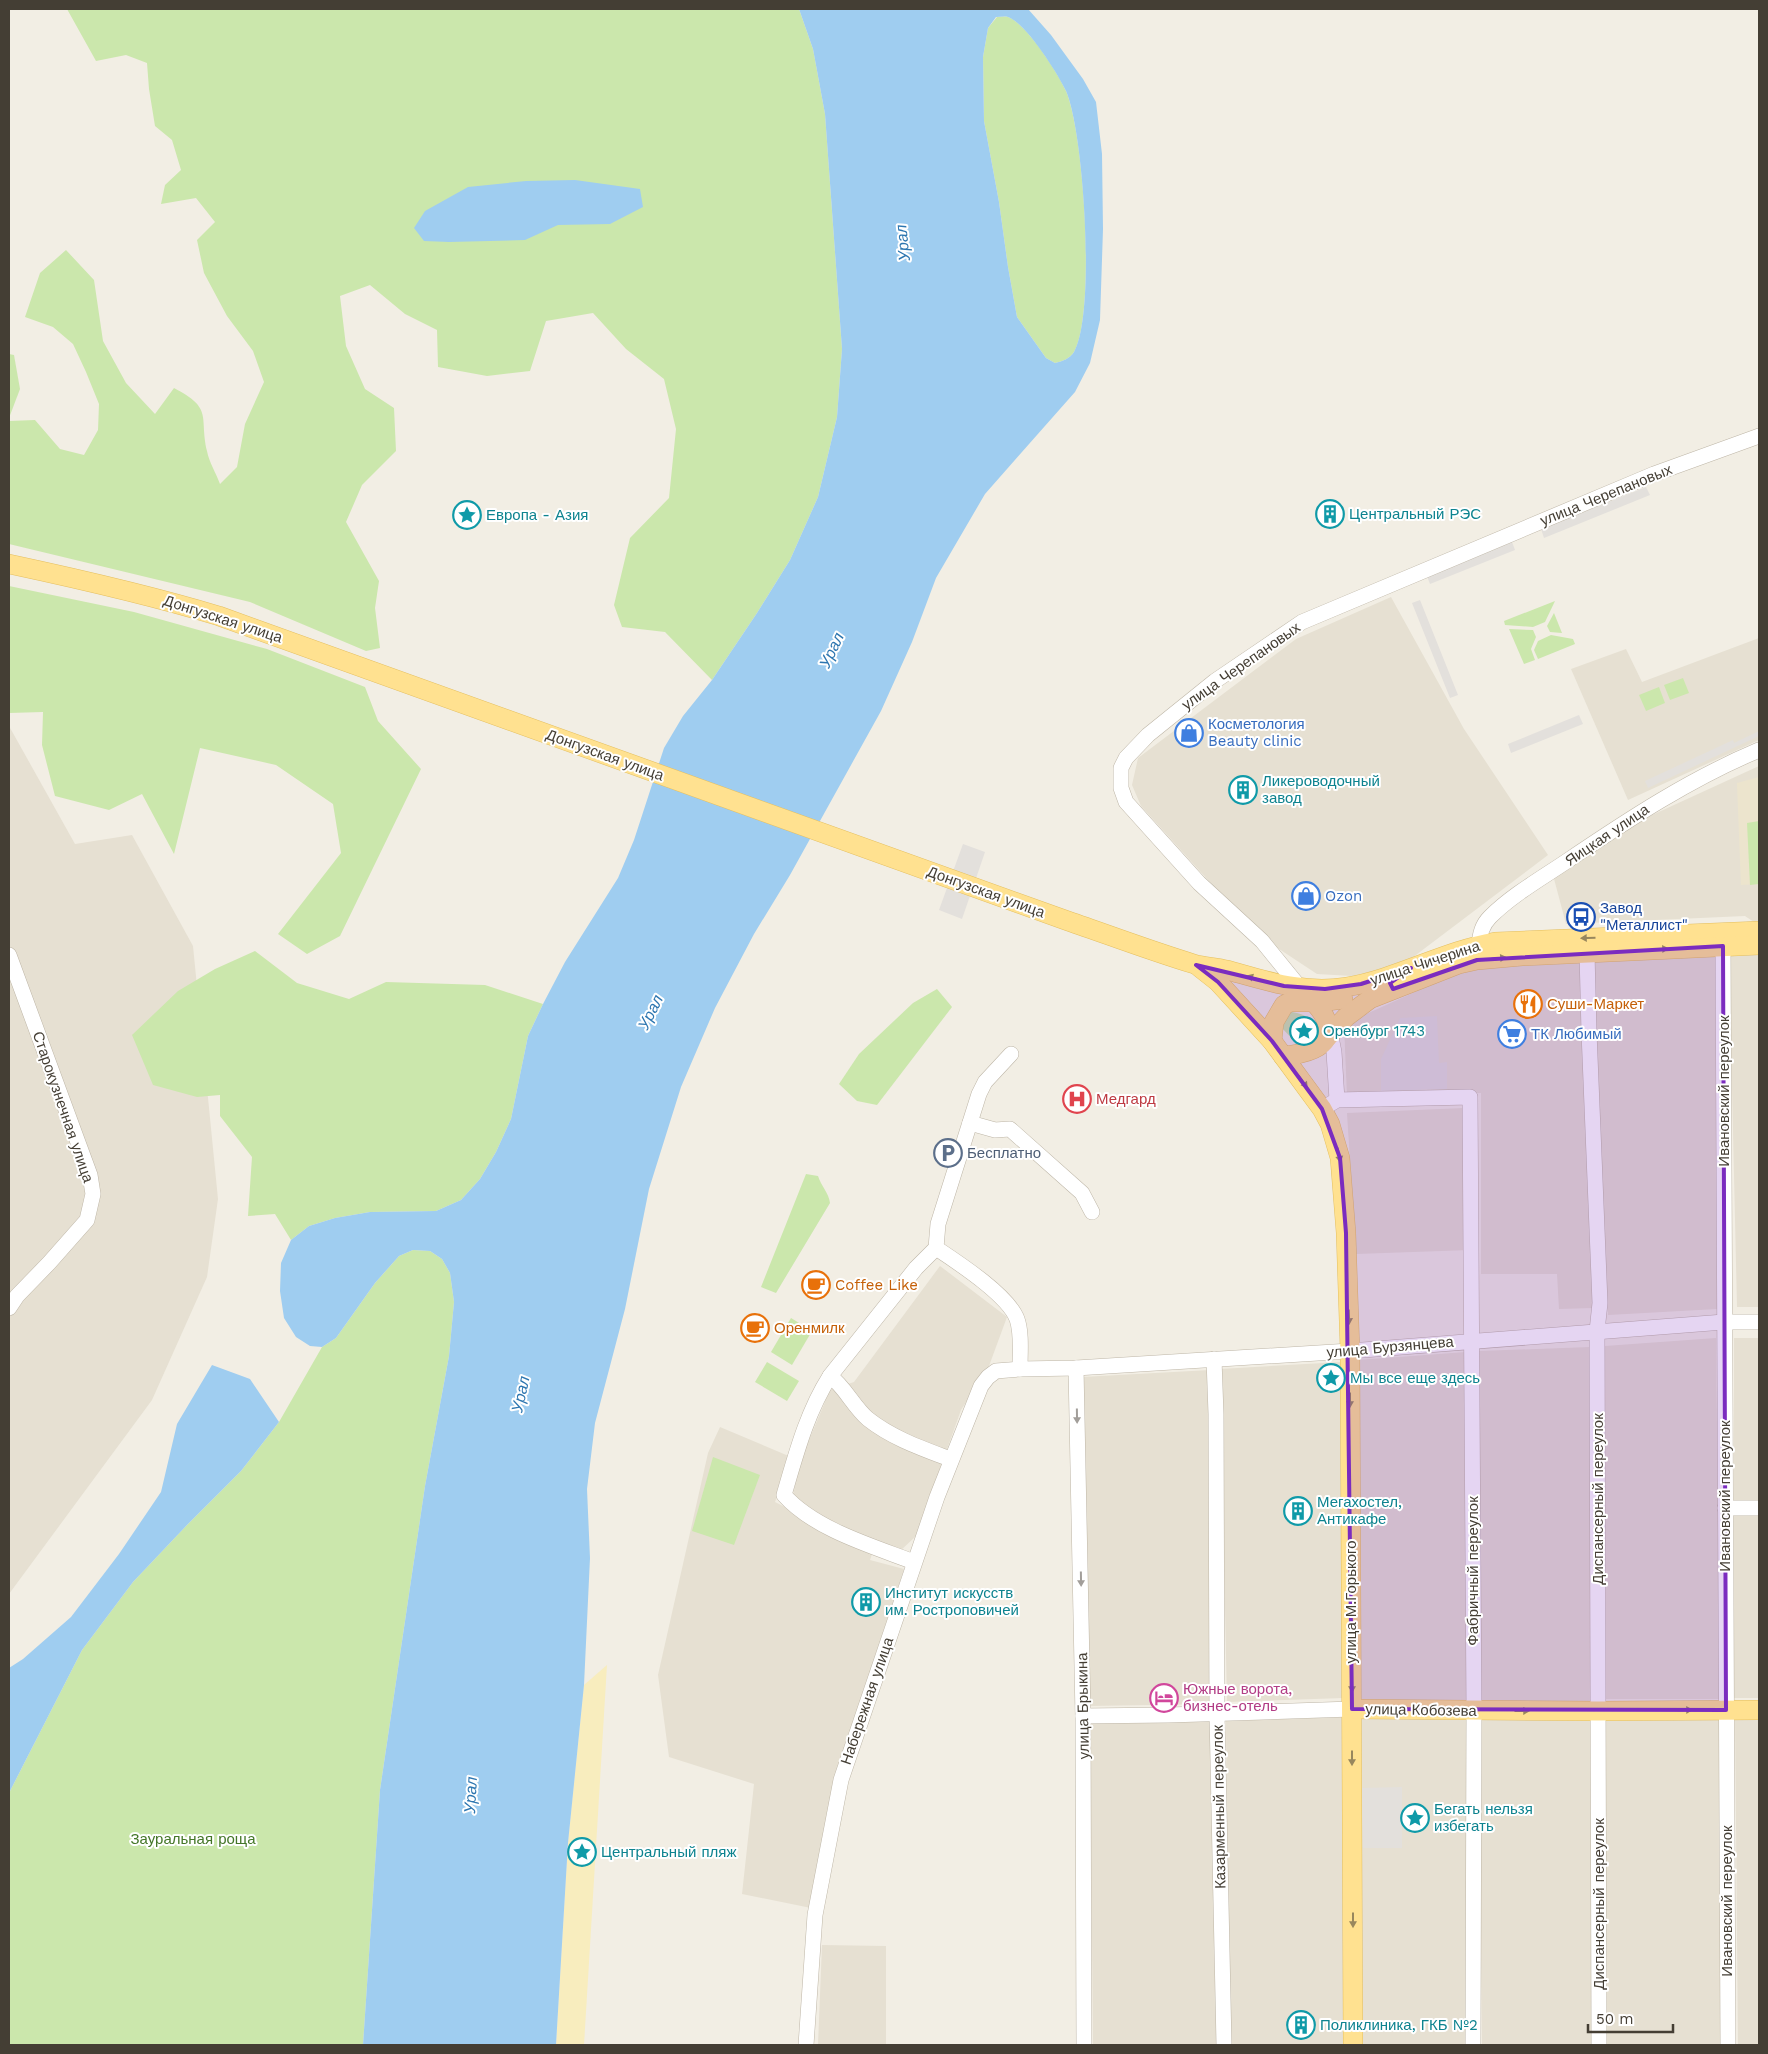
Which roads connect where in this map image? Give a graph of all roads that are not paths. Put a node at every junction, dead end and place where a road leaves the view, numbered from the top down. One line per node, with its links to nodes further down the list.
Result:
1 (1759, 436): 11 (street, улица Черепановых)
2 (9, 564): 10 (main road, Донгузская улица)
3 (1759, 750): 5 (street, Яицкая улица)
4 (1759, 931): 5 (main road, улица Чичерина, one-way to 5)
5 (1479, 945): 11 (main road, улица Чичерина)
6 (1759, 945): 7 (main road, улица Чичерина)
7 (1723, 946): 8 (main road, улица Чичерина, one-way to 7); 20 (street, Ивановский переулок)
8 (1587, 953): 11 (main road, улица Чичерина, one-way to 8); 22 (street, Диспансерный переулок)
9 (9, 955): 19 (street, Старокузнечная улица)
10 (1196, 964): 11 (main road, one-way to 10); 12 (main road)
11 (1318, 1015): 12 (main road); 14 (main road); 15 (street)
12 (1272, 1041): 14 (main road)
13 (1011, 1054): 16 (street)
14 (1283, 1056): 15 (main road, улица М.Горького, one-way to 15)
15 (1330, 1104): 23 (street, Фабричный переулок); 24 (main road, улица М.Горького, one-way to 24)
16 (970, 1123): 17 (street); 18 (street)
17 (1092, 1212)
18 (936, 1248): 27 (street); 28 (street)
19 (11, 1298)
20 (1724, 1322): 21 (street, улица Бурзянцева); 22 (street, улица Бурзянцева); 30 (street, Ивановский переулок)
21 (1759, 1322)
22 (1597, 1331): 23 (street, улица Бурзянцева); 37 (street, Диспансерный переулок)
23 (1472, 1341): 24 (street, улица Бурзянцева); 36 (street, Фабричный переулок)
24 (1350, 1351): 25 (street, улица Бурзянцева); 33 (main road, улица М.Горького, one-way to 33)
25 (1214, 1359): 26 (street, улица Бурзянцева); 38 (street, Казарменный переулок)
26 (1076, 1368): 27 (street, улица Бурзянцева); 39 (street, улица Брыкина, one-way to 39)
27 (1020, 1369): 29 (street, Набережная улица)
28 (830, 1376): 29 (street); 32 (street)
29 (950, 1459): 32 (street, Набережная улица)
30 (1724, 1508): 31 (street); 34 (street, Ивановский переулок)
31 (1759, 1508)
32 (914, 1562): 40 (street, Набережная улица)
33 (1352, 1709): 36 (main road, улица Кобозева); 38 (street, улица Кобозева); 43 (main road, улица М.Горького, one-way to 43)
34 (1726, 1710): 35 (main road, улица Кобозева); 37 (main road, улица Кобозева, one-way to 34); 46 (street, Ивановский переулок)
35 (1759, 1710)
36 (1474, 1711): 37 (main road, улица Кобозева, one-way to 37); 44 (street, Фабричный переулок)
37 (1598, 1711): 45 (street, Диспансерный переулок)
38 (1217, 1714): 39 (street, улица Кобозева); 42 (street, Казарменный переулок)
39 (1083, 1716): 41 (street, улица Брыкина)
40 (806, 2045)
41 (1084, 2045)
42 (1224, 2045)
43 (1353, 2045)
44 (1473, 2045)
45 (1599, 2045)
46 (1728, 2045)

